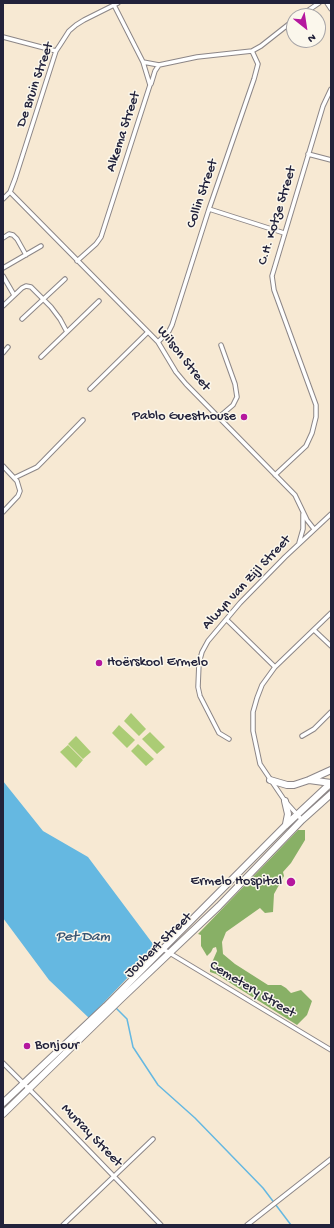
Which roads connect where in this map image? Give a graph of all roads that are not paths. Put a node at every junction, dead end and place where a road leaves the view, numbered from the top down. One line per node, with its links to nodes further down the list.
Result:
1 (118, 3): 3 (street, De Bruin Street)
2 (327, 3): 4 (street)
3 (114, 5): 8 (street, De Bruin Street); 9 (street, Alkema Street)
4 (331, 9)
5 (286, 26): 7 (street)
6 (3, 37): 8 (street)
7 (252, 51): 10 (street); 17 (street, Collin Street)
8 (56, 52): 15 (street, De Bruin Street)
9 (143, 62): 10 (street); 11 (street, Alkema Street)
10 (159, 65): 11 (street)
11 (150, 84): 22 (street, Alkema Street)
12 (331, 89): 13 (street, C.H. Kotze Street)
13 (308, 154): 14 (street); 18 (street, C.H. Kotze Street)
14 (331, 160)
15 (10, 192): 16 (street, De Bruin Street); 22 (street, Wilson Street)
16 (3, 199)
17 (209, 209): 18 (street); 33 (street, Collin Street)
18 (284, 233): 42 (street, C.H. Kotze Street)
19 (3, 238): 21 (street)
20 (41, 246): 21 (street)
21 (26, 255): 23 (street)
22 (77, 261): 32 (street, Wilson Street)
23 (3, 268)
24 (3, 276): 26 (street)
25 (65, 279): 27 (street)
26 (14, 295): 27 (street); 29 (street)
27 (44, 298): 30 (street); 31 (street)
28 (99, 301): 31 (street)
29 (3, 306)
30 (22, 319)
31 (67, 332): 37 (street)
32 (148, 332): 33 (street, Wilson Street); 38 (street)
33 (158, 342): 39 (street, Wilson Street)
34 (221, 345): 39 (street)
35 (8, 348): 36 (street)
36 (3, 353)
37 (41, 357)
38 (90, 389)
39 (219, 418): 42 (street, Wilson Street)
40 (83, 420): 43 (street)
41 (3, 466): 43 (street)
42 (275, 475): 45 (street, Wilson Street)
43 (14, 478): 44 (street)
44 (3, 512)
45 (303, 513): 47 (street, Wilson Street); 48 (street)
46 (331, 514): 47 (street, Alwyn van Zijl Street)
47 (314, 529): 48 (street, Alwyn van Zijl Street)
48 (299, 544): 50 (street, Alwyn van Zijl Street)
49 (331, 613): 51 (street)
50 (227, 620): 53 (street); 56 (street, Alwyn van Zijl Street)
51 (314, 630): 52 (street); 53 (street)
52 (331, 646)
53 (275, 667): 58 (street)
54 (331, 712): 55 (street)
55 (302, 736)
56 (228, 739)
57 (331, 770): 59 (highway)
58 (270, 780): 59 (highway); 62 (street)
59 (309, 780): 60 (highway)
60 (331, 783): 63 (highway, Joubert Street)
61 (331, 794): 64 (highway, Joubert Street)
62 (285, 801): 63 (street); 65 (highway)
63 (298, 814): 64 (street); 65 (highway, Joubert Street)
64 (302, 820): 67 (highway, Joubert Street)
65 (285, 826): 66 (highway, Joubert Street)
66 (163, 949): 67 (street, Cemetery Street); 68 (highway, Joubert Street)
67 (169, 954): 68 (highway, Joubert Street); 70 (street, Cemetery Street)
68 (118, 998): 69 (highway, Joubert Street)
69 (109, 1008): 72 (highway, Joubert Street); 73 (highway, Joubert Street)
70 (331, 1050)
71 (3, 1064): 72 (street, Murray Street)
72 (24, 1084): 73 (street, Murray Street); 74 (highway, Joubert Street)
73 (29, 1090): 75 (highway, Joubert Street); 78 (street, Murray Street)
74 (3, 1103)
75 (3, 1114)
76 (153, 1140): 78 (street)
77 (331, 1158): 81 (street)
78 (115, 1176): 79 (street); 80 (street, Murray Street)
79 (63, 1225)
80 (161, 1225)
81 (247, 1225)

